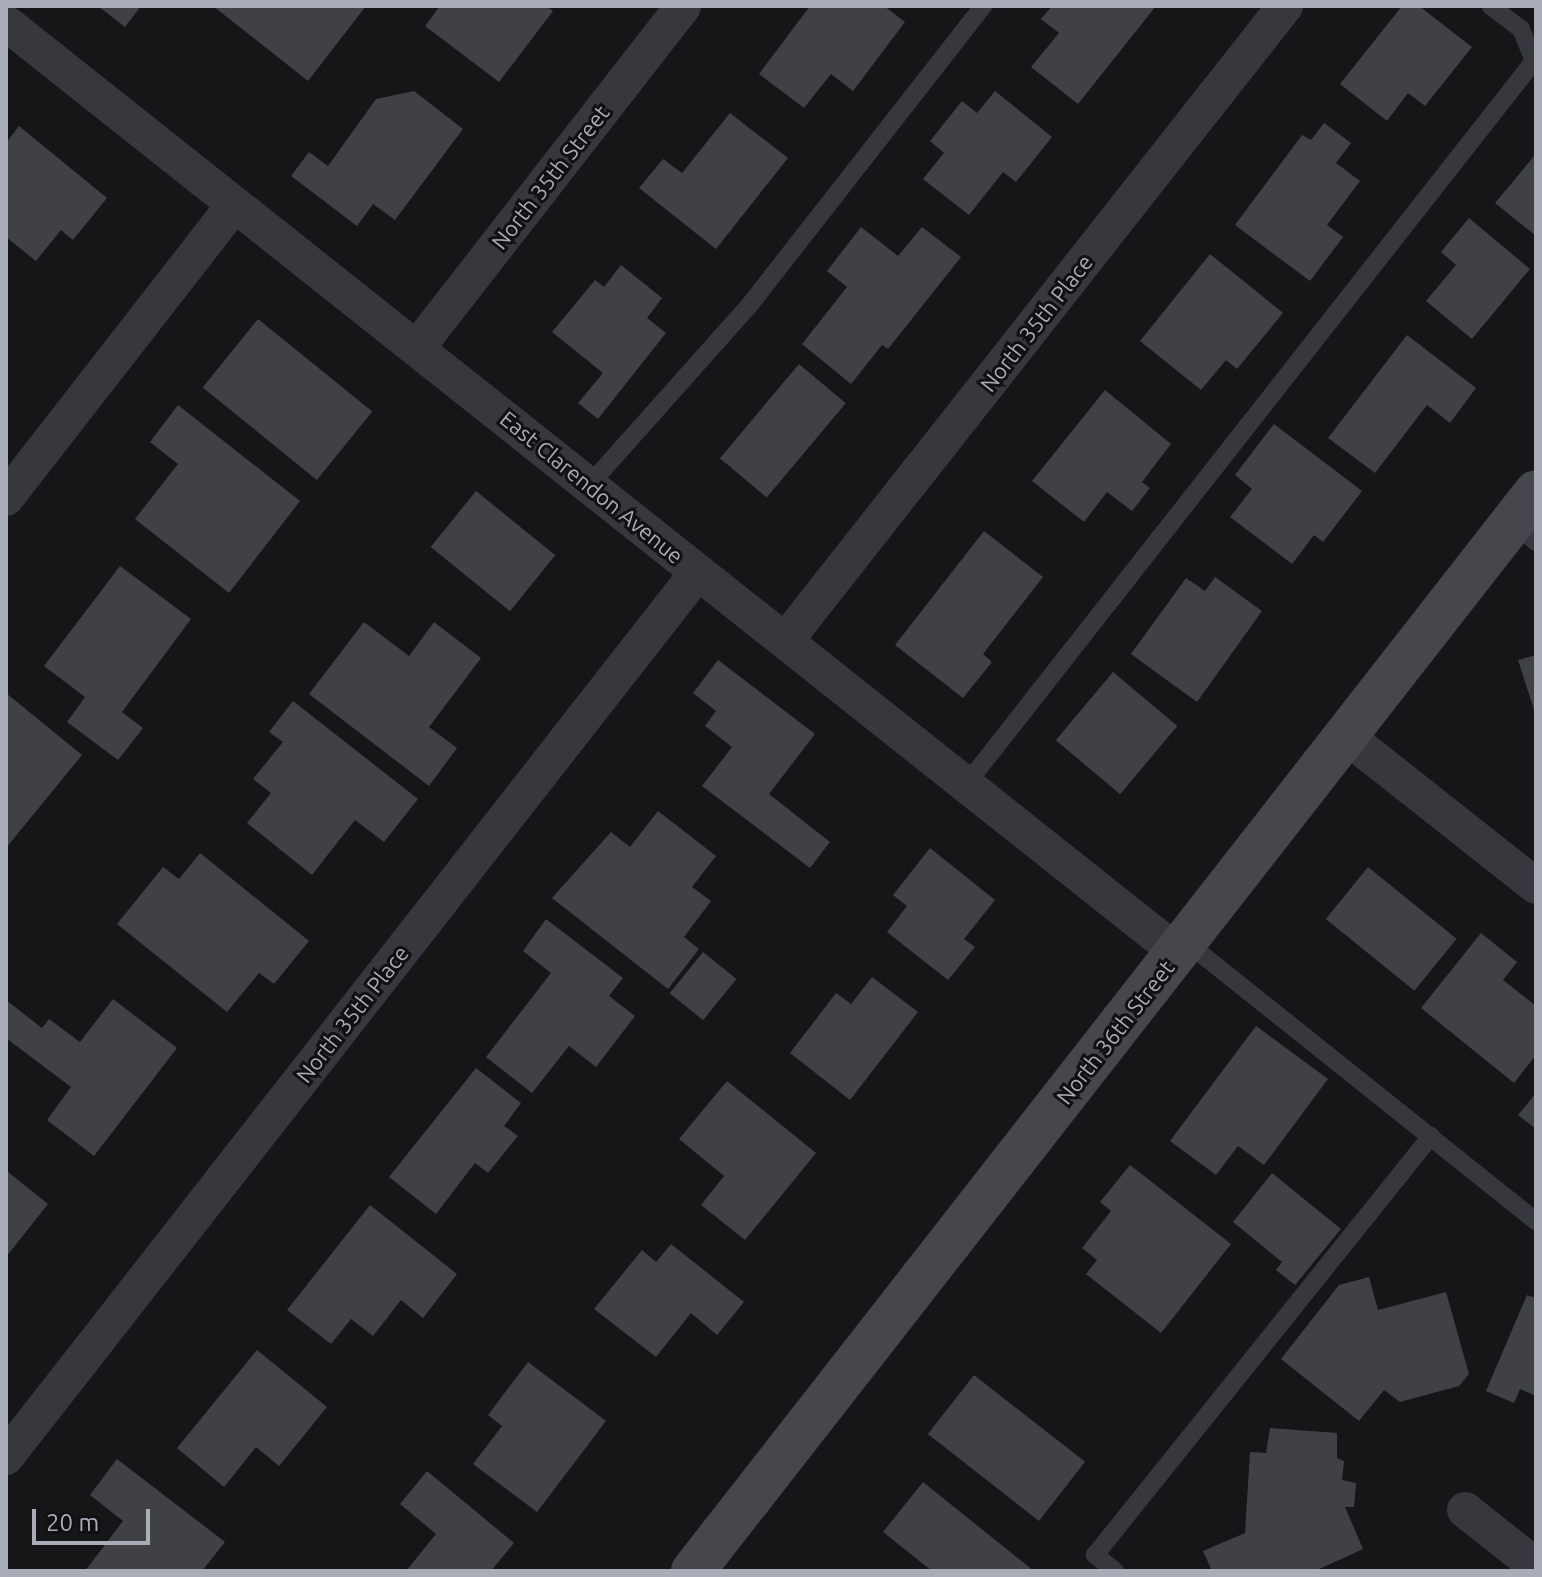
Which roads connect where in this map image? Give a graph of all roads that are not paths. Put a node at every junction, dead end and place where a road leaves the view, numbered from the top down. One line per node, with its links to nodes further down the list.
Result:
1 (683, 6): 7 (street, North 35th Street)
2 (983, 6): 8 (lane)
3 (1285, 6): 12 (street, North 35th Place)
4 (1491, 6): 14 (lane)
5 (6, 23): 6 (street, East Clarendon Avenue)
6 (233, 206): 7 (street, East Clarendon Avenue); 9 (street)
7 (417, 348): 8 (street, East Clarendon Avenue)
8 (591, 483): 11 (street, East Clarendon Avenue)
9 (6, 498)
10 (1528, 519): 13 (main road, North 36th Street)
11 (698, 572): 12 (street, East Clarendon Avenue); 19 (street, North 35th Place)
12 (786, 640): 14 (street, East Clarendon Avenue)
13 (1346, 736): 15 (street); 16 (main road, North 36th Street)
14 (968, 782): 16 (street, East Clarendon Avenue)
15 (1536, 886)
16 (1181, 946): 17 (lane); 22 (main road, North 36th Street)
17 (1431, 1136): 18 (lane); 23 (lane)
18 (1536, 1221)
19 (6, 1457)
20 (1465, 1510): 21 (street)
21 (1536, 1566)
22 (693, 1571)
23 (1115, 1571)

